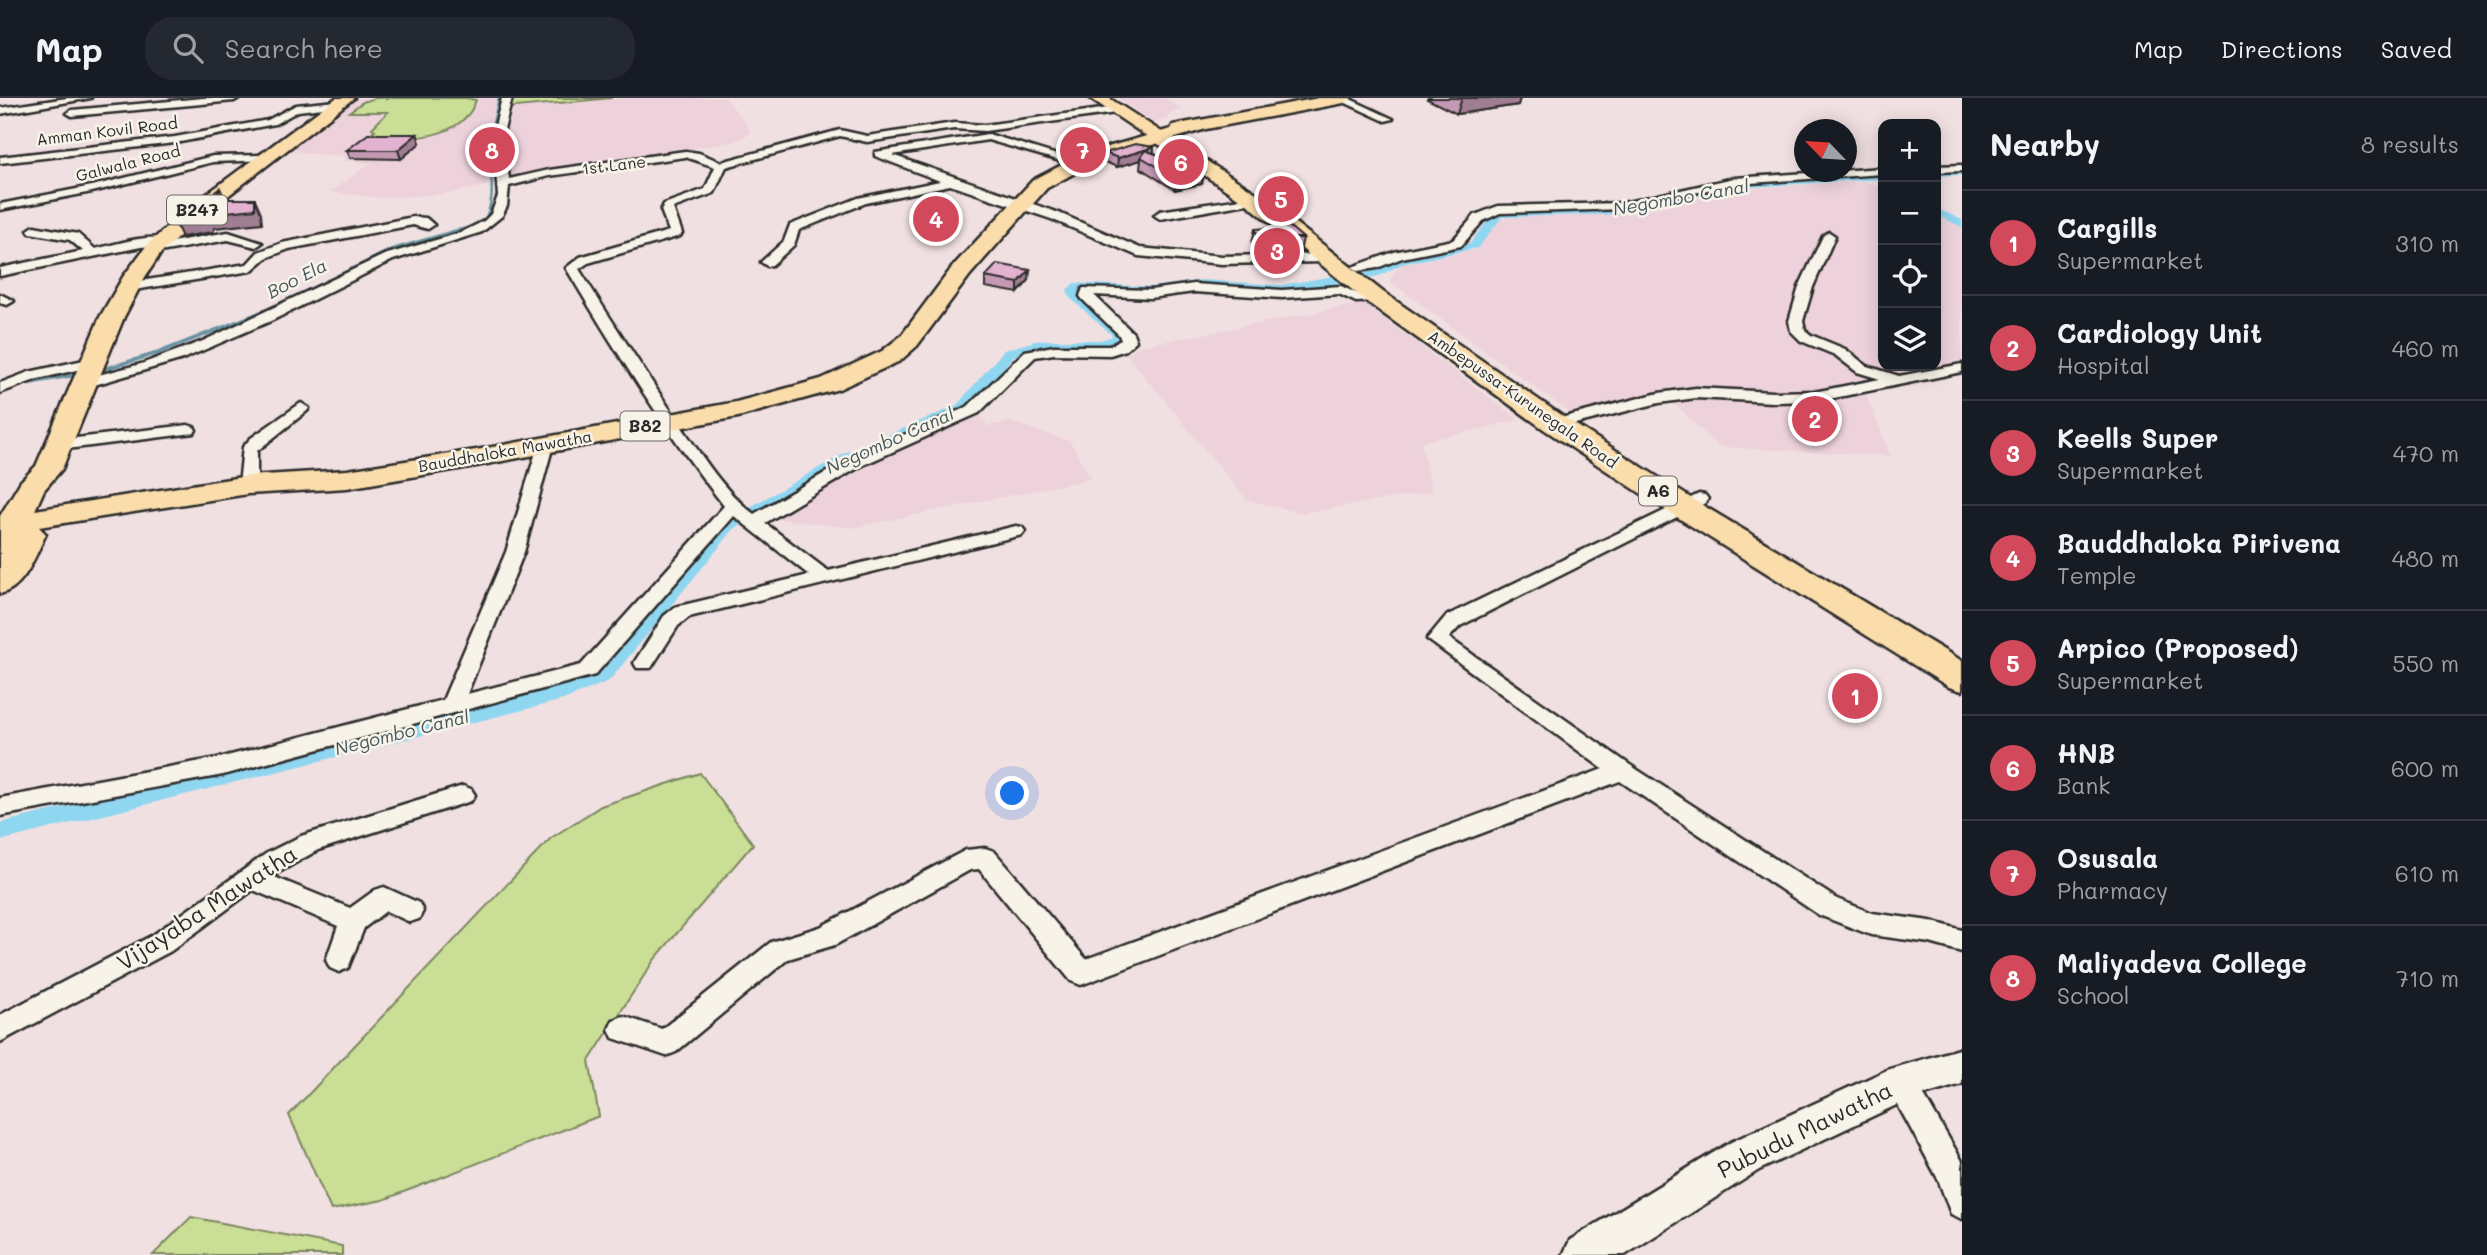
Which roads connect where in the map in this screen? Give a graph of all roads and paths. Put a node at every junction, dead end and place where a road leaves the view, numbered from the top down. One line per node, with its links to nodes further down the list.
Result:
1 (86, 98): 10 (street)
2 (234, 98): 8 (street)
3 (508, 98): 24 (street)
4 (1098, 98): 9 (highway, Ambepussa-Kurunegala Road / A6)
5 (1342, 98): 6 (main road, B82); 13 (street)
6 (1307, 100): 15 (main road, B82)
7 (342, 101): 16 (main road, B247); 17 (street, Amman Kovil Road)
8 (160, 102): 11 (street)
9 (1113, 104): 14 (street); 15 (highway, Ambepussa-Kurunegala Road / A6)
10 (0, 111)
11 (72, 113)
12 (839, 118): 14 (street)
13 (1388, 119)
14 (849, 133): 19 (street)
15 (1164, 137): 18 (main road, Bauddhaloka Mawatha / B82); 25 (highway, Ambepussa-Kurunegala Road / A6); 38 (highway, Ambepussa-Kurunegala Road / A6)
16 (264, 158): 27 (street, Galwala Road); 33 (main road, B247)
17 (0, 160)
18 (1078, 163): 23 (street); 26 (main road, Bauddhaloka Mawatha / B82)
19 (721, 165): 24 (street, 1st Lane); 45 (street)
20 (1962, 168): 21 (street)
21 (1941, 169)
22 (1878, 171): 38 (street)
23 (950, 181): 26 (street); 36 (street)
24 (506, 184): 41 (street)
25 (1254, 200): 28 (street); 35 (highway, Ambepussa-Kurunegala Road / A6)
26 (1019, 205): 35 (street); 45 (main road, Bauddhaloka Mawatha / B82)
27 (0, 207)
28 (1160, 215)
29 (428, 225): 39 (street)
30 (34, 230): 34 (street)
31 (1829, 236): 42 (street)
32 (256, 243): 33 (street)
33 (158, 245): 34 (street); 39 (main road, B247)
34 (92, 253): 37 (street)
35 (1325, 258): 38 (highway, Ambepussa-Kurunegala Road / A6)
36 (767, 262)
37 (0, 272)
38 (1364, 282): 46 (highway, Ambepussa-Kurunegala Road / A6); 53 (street)
39 (128, 287): 41 (main road, B247)
40 (1962, 368): 42 (street)
41 (88, 374): 43 (street); 49 (main road, B247)
42 (1896, 380): 46 (street)
43 (0, 388)
44 (301, 408): 50 (street)
45 (672, 421): 48 (main road, Bauddhaloka Mawatha / B82); 52 (street)
46 (1564, 422): 51 (highway, Ambepussa-Kurunegala Road / A6)
47 (188, 430): 49 (street)
48 (545, 444): 50 (main road, Bauddhaloka Mawatha / B82); 61 (street)
49 (54, 458): 54 (main road, B247)
50 (248, 485): 54 (main road, Bauddhaloka Mawatha / B82)
51 (1691, 503): 58 (highway, Ambepussa-Kurunegala Road / A6); 60 (highway, Ambepussa-Kurunegala Road / A6); 62 (street)
52 (733, 507): 53 (street); 61 (street)
53 (753, 522): 56 (street)
54 (15, 529): 57 (main road, B247)
55 (1016, 531): 56 (street)
56 (825, 578): 59 (street)
57 (0, 584)
58 (1962, 655)
59 (645, 663)
60 (1962, 678)
61 (452, 705): 64 (street)
62 (1622, 771): 68 (street); 71 (street)
63 (463, 795): 65 (street, Vijayaba Mawatha)
64 (0, 807)
65 (250, 878): 67 (street); 70 (street, Vijayaba Mawatha)
66 (410, 911): 67 (street)
67 (353, 921): 69 (street)
68 (1962, 941)
69 (339, 960)
70 (0, 1029)
71 (624, 1029)
72 (1962, 1066): 73 (street, Pubudu Mawatha)
73 (1902, 1083): 74 (street); 75 (street, Pubudu Mawatha)
74 (1962, 1203)
75 (1592, 1253)

